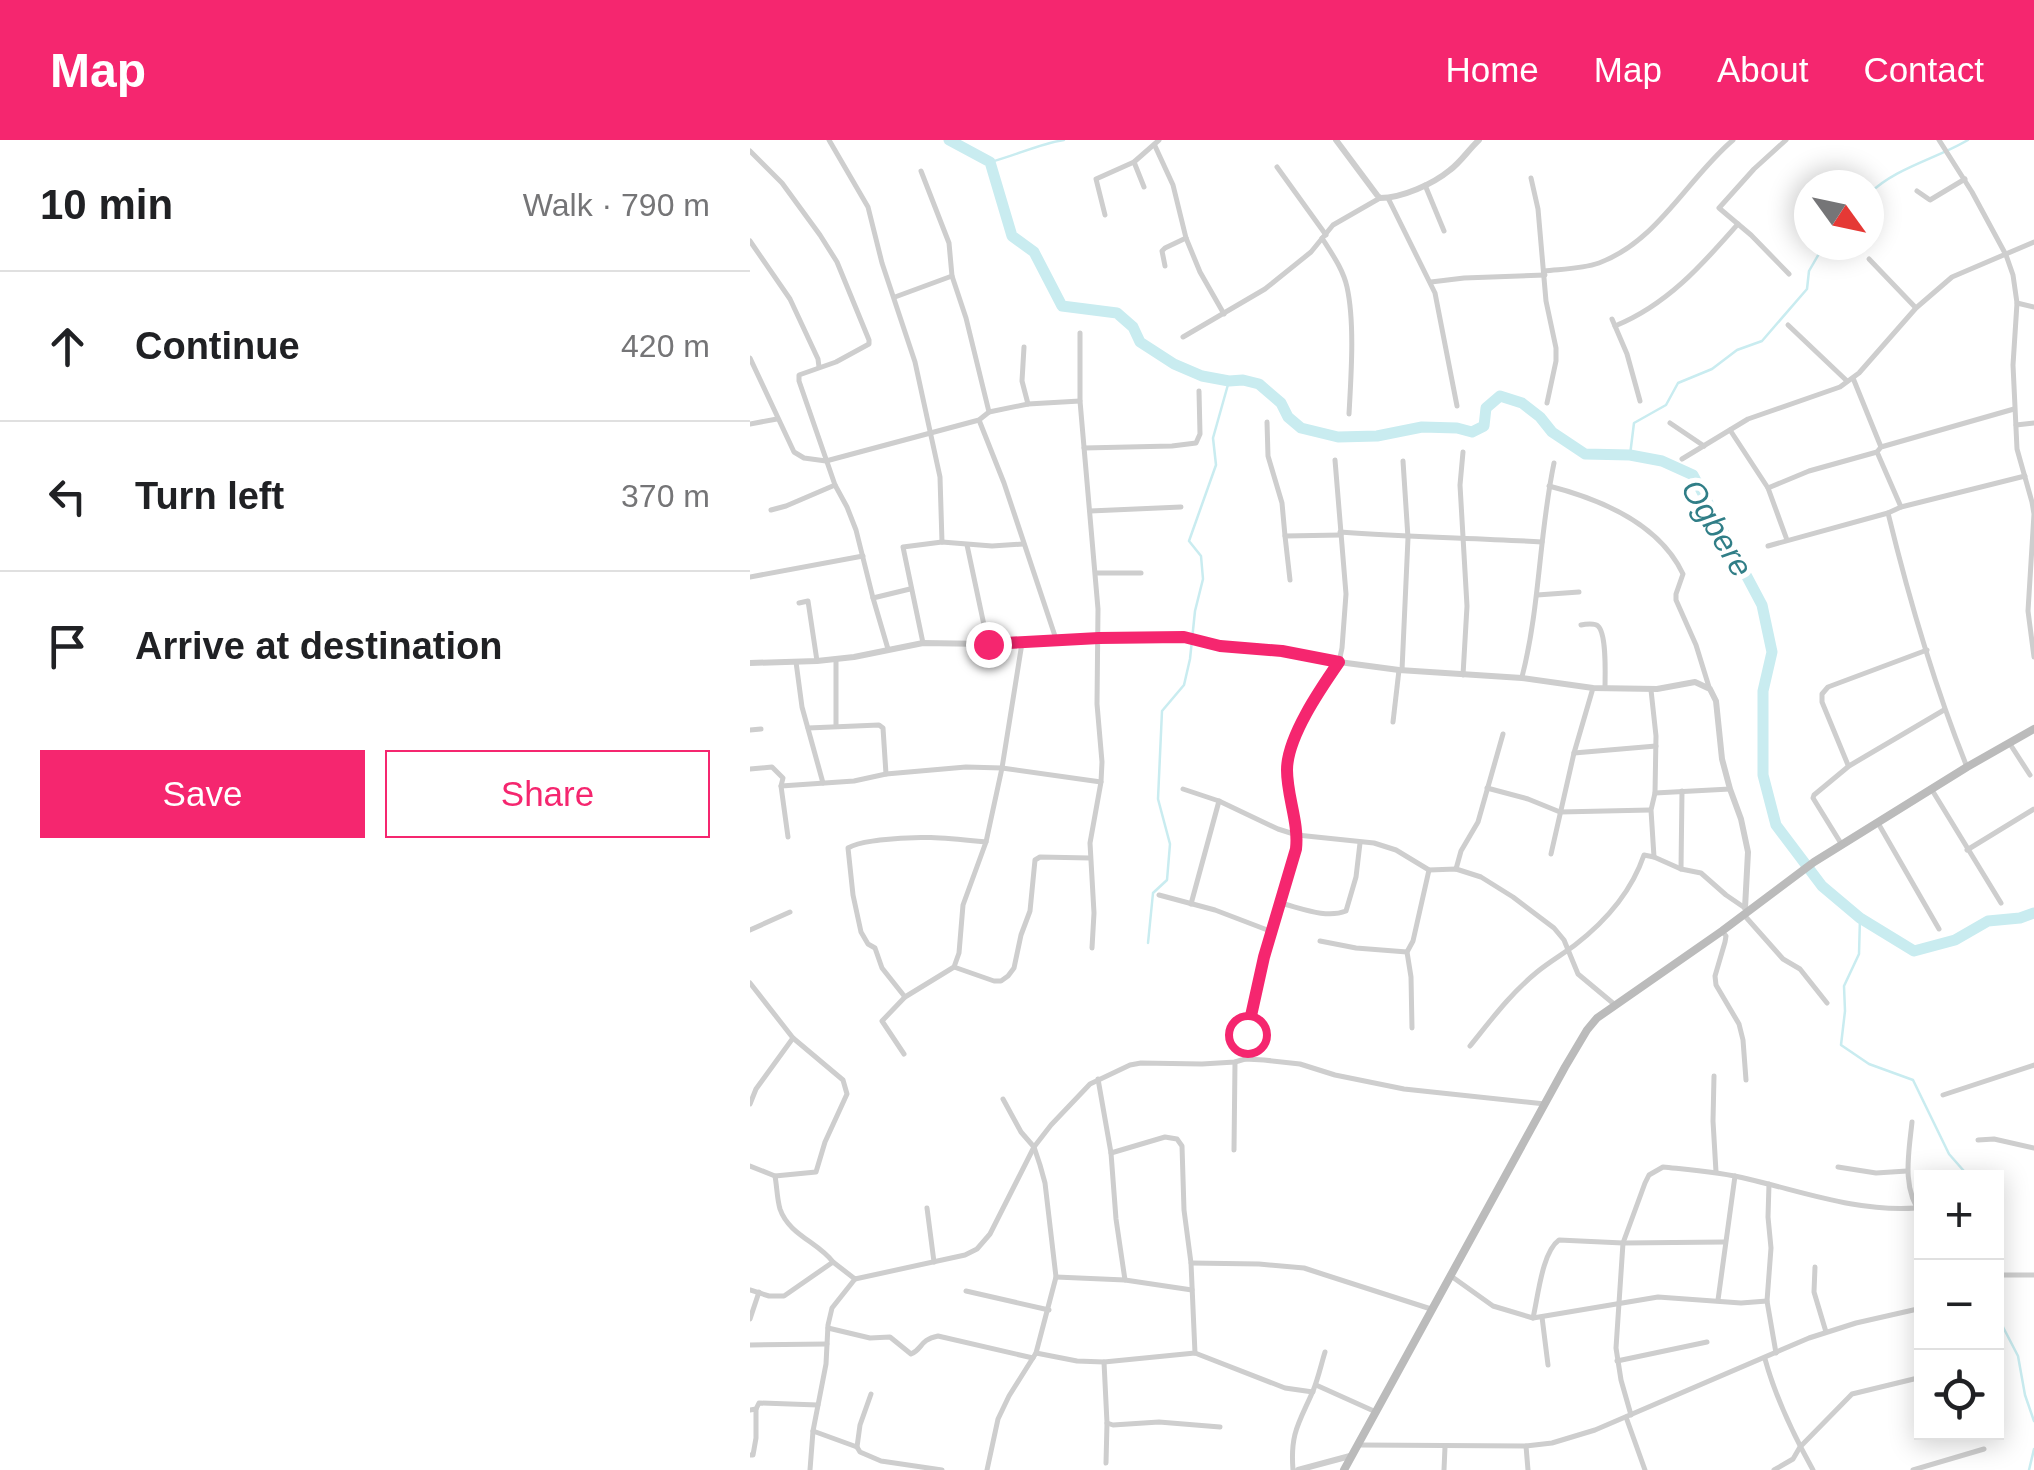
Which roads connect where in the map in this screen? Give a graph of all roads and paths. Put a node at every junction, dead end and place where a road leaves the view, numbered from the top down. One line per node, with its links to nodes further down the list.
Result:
1 (829, 140): 32 (street)
2 (1336, 140): 17 (street)
3 (1479, 140): 14 (street)
4 (1734, 140): 28 (street)
5 (1786, 140): 19 (street)
6 (1939, 140): 13 (street)
7 (1157, 143): 9 (street); 22 (street)
8 (750, 151): 42 (street)
9 (1134, 162): 15 (street); 18 (street)
10 (1277, 167): 21 (street)
11 (921, 172): 30 (street)
12 (1531, 178): 28 (street)
13 (1965, 179): 16 (street); 25 (street)
14 (1425, 184): 17 (street); 20 (street)
15 (1144, 187)
16 (1917, 191)
17 (1384, 198): 21 (street); 31 (street)
18 (1105, 216)
19 (1738, 224): 29 (street); 46 (street)
20 (1444, 231)
21 (1324, 236): 36 (street); 52 (street)
22 (1186, 238): 27 (street); 36 (street)
23 (750, 241): 42 (street)
24 (2034, 242): 25 (street)
25 (2006, 255): 33 (street); 35 (street)
26 (1871, 260): 35 (street)
27 (1164, 266)
28 (1544, 273): 31 (street); 47 (street)
29 (1789, 274)
30 (952, 276): 32 (street); 51 (street)
31 (1430, 282): 49 (street)
32 (895, 297): 61 (street)
33 (2017, 303): 34 (street); 50 (street)
34 (2034, 307)
35 (1916, 308): 43 (street)
36 (1224, 314): 39 (street)
37 (1788, 325): 43 (street)
38 (1080, 333): 45 (street)
39 (1184, 336)
40 (1024, 346): 48 (street)
41 (750, 358): 53 (street)
42 (819, 367): 68 (street)
43 (1850, 380): 60 (street); 64 (street)
44 (1199, 392): 63 (street)
45 (1080, 401): 48 (street); 63 (street)
46 (1640, 401)
47 (1547, 403)
48 (1028, 404): 51 (street)
49 (1456, 406)
50 (2014, 409): 59 (street); 64 (street)
51 (989, 412): 54 (street)
52 (1350, 414)
53 (777, 418): 58 (street); 68 (street)
54 (979, 420): 61 (street); 88 (street)
55 (1267, 422): 81 (street)
56 (1670, 423): 62 (street)
57 (2034, 423): 59 (street)
58 (750, 424)
59 (2016, 425): 71 (street)
60 (1730, 430): 62 (street); 74 (street)
61 (931, 432): 68 (street); 85 (street)
62 (1704, 446): 66 (street)
63 (1084, 448): 78 (street)
64 (1879, 450): 74 (street); 75 (street)
65 (1462, 452): 82 (street)
66 (1682, 459)
67 (1336, 460): 80 (street)
68 (826, 461): 72 (street)
69 (1403, 461): 83 (street)
70 (1554, 463): 73 (street)
71 (2025, 476): 75 (street); 108 (street)
72 (835, 486): 77 (street); 90 (street)
73 (1549, 486): 86 (street); 120 (street)
74 (1768, 488): 84 (street)
75 (1901, 507): 79 (street)
76 (1181, 508): 78 (street)
77 (771, 510)
78 (1090, 511): 91 (street)
79 (1888, 513): 84 (street); 107 (street)
80 (1340, 534): 81 (street); 83 (street); 113 (street)
81 (1285, 536): 94 (street)
82 (1462, 537): 83 (street); 86 (street); 115 (street)
83 (1408, 538): 114 (street)
84 (1787, 540): 89 (street)
85 (942, 542): 87 (street); 95 (street)
86 (1542, 542): 97 (street)
87 (967, 544): 88 (street); 105 (street)
88 (1023, 544): 102 (street)
89 (1768, 546)
90 (863, 556): 93 (street); 98 (street)
91 (1096, 572): 92 (street); 101 (street)
92 (1141, 573)
93 (750, 576)
94 (1290, 580)
95 (910, 588): 98 (street); 103 (street)
96 (1579, 592): 97 (street)
97 (1536, 595): 116 (street)
98 (872, 598): 106 (street)
99 (799, 603): 112 (street)
100 (1581, 624): 119 (street)
101 (1099, 638): 102 (street); 113 (street); 138 (street)
102 (1056, 640): 104 (street)
103 (923, 643): 105 (street); 106 (street)
104 (1022, 643): 105 (street); 134 (street)
105 (988, 644)
106 (888, 650): 109 (street)
107 (1927, 650): 121 (street); 132 (street)
108 (2034, 657)
109 (836, 659): 112 (street); 123 (street)
110 (750, 662): 111 (street)
111 (796, 662): 112 (street); 124 (street)
112 (817, 662)
113 (1339, 662): 114 (street); 152 (street)
114 (1400, 670): 115 (street); 122 (street)
115 (1462, 675): 116 (street)
116 (1522, 678): 118 (street)
117 (1650, 687): 119 (street); 120 (street); 130 (street)
118 (1593, 688): 119 (street); 131 (street)
119 (1605, 688)
120 (1710, 689): 143 (street)
121 (1944, 710): 132 (street); 133 (street)
122 (1393, 722)
123 (836, 726): 124 (street); 136 (street)
124 (808, 728): 139 (street)
125 (761, 729): 127 (street)
126 (2034, 729): 129 (main road)
127 (750, 730)
128 (1503, 734): 141 (street)
129 (2010, 744): 133 (main road); 137 (street)
130 (1656, 746): 131 (street); 146 (street)
131 (1574, 754): 149 (street)
132 (1848, 766): 156 (street)
133 (1967, 766): 144 (main road)
134 (1002, 768): 136 (street); 138 (street); 154 (street)
135 (750, 769): 140 (street)
136 (886, 774): 139 (street)
137 (2030, 775)
138 (1101, 782): 160 (street)
139 (823, 783): 140 (street)
140 (781, 786): 153 (street)
141 (1487, 788): 149 (street); 161 (street)
142 (1183, 789): 147 (street)
143 (1730, 789): 145 (street); 168 (street)
144 (1932, 790): 151 (main road); 157 (street)
145 (1682, 791): 146 (street); 162 (street)
146 (1656, 792): 148 (street)
147 (1219, 801): 152 (street); 167 (street)
148 (1651, 810): 149 (street); 159 (street)
149 (1560, 812): 158 (street)
150 (2032, 813): 157 (street)
151 (1878, 823): 156 (main road); 170 (street)
152 (1298, 835): 155 (street); 165 (street)
153 (788, 836)
154 (986, 842): 178 (street); 180 (street)
155 (1360, 842): 163 (street); 165 (street)
156 (1842, 845): 168 (main road)
157 (1968, 850): 166 (street)
158 (1551, 854)
159 (1654, 857): 162 (street); 176 (street)
160 (1090, 858): 175 (street); 178 (street)
161 (1456, 868): 163 (street); 176 (street)
162 (1680, 869): 168 (street)
163 (1430, 870): 177 (street)
164 (1159, 895): 167 (street)
165 (1280, 903): 172 (street)
166 (2001, 903)
167 (1192, 904): 172 (street)
168 (1745, 911): 173 (main road); 181 (street)
169 (790, 912): 171 (street)
170 (1938, 929)
171 (750, 930)
172 (1270, 931): 187 (street)
173 (1722, 931): 182 (main road); 192 (street)
174 (1320, 940): 177 (street)
175 (1092, 948)
176 (1567, 951): 182 (street); 185 (street)
177 (1407, 952): 183 (street)
178 (954, 967): 180 (street)
179 (751, 988): 184 (street)
180 (905, 996): 186 (street)
181 (1827, 1003)
182 (1614, 1004): 196 (main road)
183 (1412, 1028)
184 (794, 1038): 195 (street); 207 (street)
185 (1470, 1046)
186 (904, 1054)
187 (1246, 1059): 188 (street); 196 (street)
188 (1235, 1062): 191 (street); 201 (street)
189 (2034, 1065): 193 (street)
190 (1714, 1076): 205 (street)
191 (1098, 1078): 199 (street); 202 (street)
192 (1746, 1080)
193 (1943, 1095)
194 (1003, 1099): 199 (street)
195 (750, 1104)
196 (1544, 1104): 221 (main road)
197 (1912, 1122): 206 (street)
198 (1978, 1140): 200 (street)
199 (1034, 1147): 216 (street); 222 (street)
200 (2034, 1148)
201 (1234, 1150)
202 (1111, 1153): 217 (street); 224 (street)
203 (750, 1166): 207 (street)
204 (1838, 1167): 206 (street)
205 (1716, 1172): 208 (street); 214 (street)
206 (1907, 1172): 210 (street)
207 (774, 1176): 215 (street)
208 (1734, 1176): 209 (street); 213 (street)
209 (1769, 1184): 212 (street); 230 (street)
210 (1914, 1200)
211 (927, 1208): 216 (street)
212 (1914, 1208)
213 (1725, 1242): 214 (street); 229 (street)
214 (1623, 1243): 231 (street); 237 (street)
215 (833, 1262): 223 (street); 228 (street)
216 (934, 1262): 223 (street)
217 (1191, 1262): 226 (street); 232 (street)
218 (1815, 1267): 239 (street)
219 (2004, 1275): 220 (street)
220 (2034, 1275)
221 (1450, 1276): 232 (main road); 237 (street)
222 (1056, 1277): 224 (street); 233 (street)
223 (855, 1279): 238 (street)
224 (1125, 1280): 226 (street)
225 (750, 1290): 228 (street)
226 (1192, 1290): 244 (street)
227 (966, 1291): 233 (street)
228 (759, 1292): 236 (street)
229 (1718, 1300): 230 (street); 231 (street)
230 (1767, 1301): 245 (street)
231 (1620, 1302): 235 (street); 248 (street)
232 (1432, 1309): 256 (main road)
233 (1048, 1310): 246 (street)
234 (1914, 1310): 239 (street)
235 (1542, 1317): 237 (street); 250 (street)
236 (750, 1318)
237 (1533, 1318)
238 (828, 1328): 241 (street); 246 (street)
239 (1826, 1332): 245 (street)
240 (1707, 1342): 248 (street)
241 (827, 1344): 242 (street); 254 (street)
242 (750, 1346)
243 (1325, 1352): 252 (street)
244 (1195, 1353): 249 (street); 252 (street)
245 (1776, 1353): 247 (street)
246 (1034, 1356): 249 (street); 272 (street)
247 (1765, 1359): 257 (street); 265 (street)
248 (1617, 1361): 257 (street)
249 (1104, 1362): 258 (street)
250 (1548, 1365)
251 (1914, 1380): 265 (street)
252 (1314, 1389): 256 (street); 273 (street)
253 (871, 1394): 263 (street)
254 (819, 1405): 255 (street); 260 (street)
255 (753, 1410): 267 (street)
256 (1376, 1412): 261 (main road)
257 (1628, 1416): 262 (street); 277 (street)
258 (1107, 1423): 259 (street); 269 (street)
259 (1220, 1428)
260 (814, 1431): 263 (street); 270 (street)
261 (1358, 1445): 264 (street); 268 (main road)
262 (1526, 1446): 264 (street); 276 (street)
263 (857, 1447): 271 (street)
264 (1445, 1447): 275 (street)
265 (1800, 1447): 278 (street); 279 (street)
266 (1984, 1448): 280 (street)
267 (750, 1455)
268 (1352, 1456): 273 (street); 274 (main road)
269 (1106, 1463)
270 (810, 1470)
271 (942, 1470)
272 (987, 1470)
273 (1295, 1470)
274 (1344, 1470)
275 (1444, 1470)
276 (1528, 1470)
277 (1644, 1470)
278 (1774, 1470)
279 (1813, 1470)
280 (1913, 1470)

